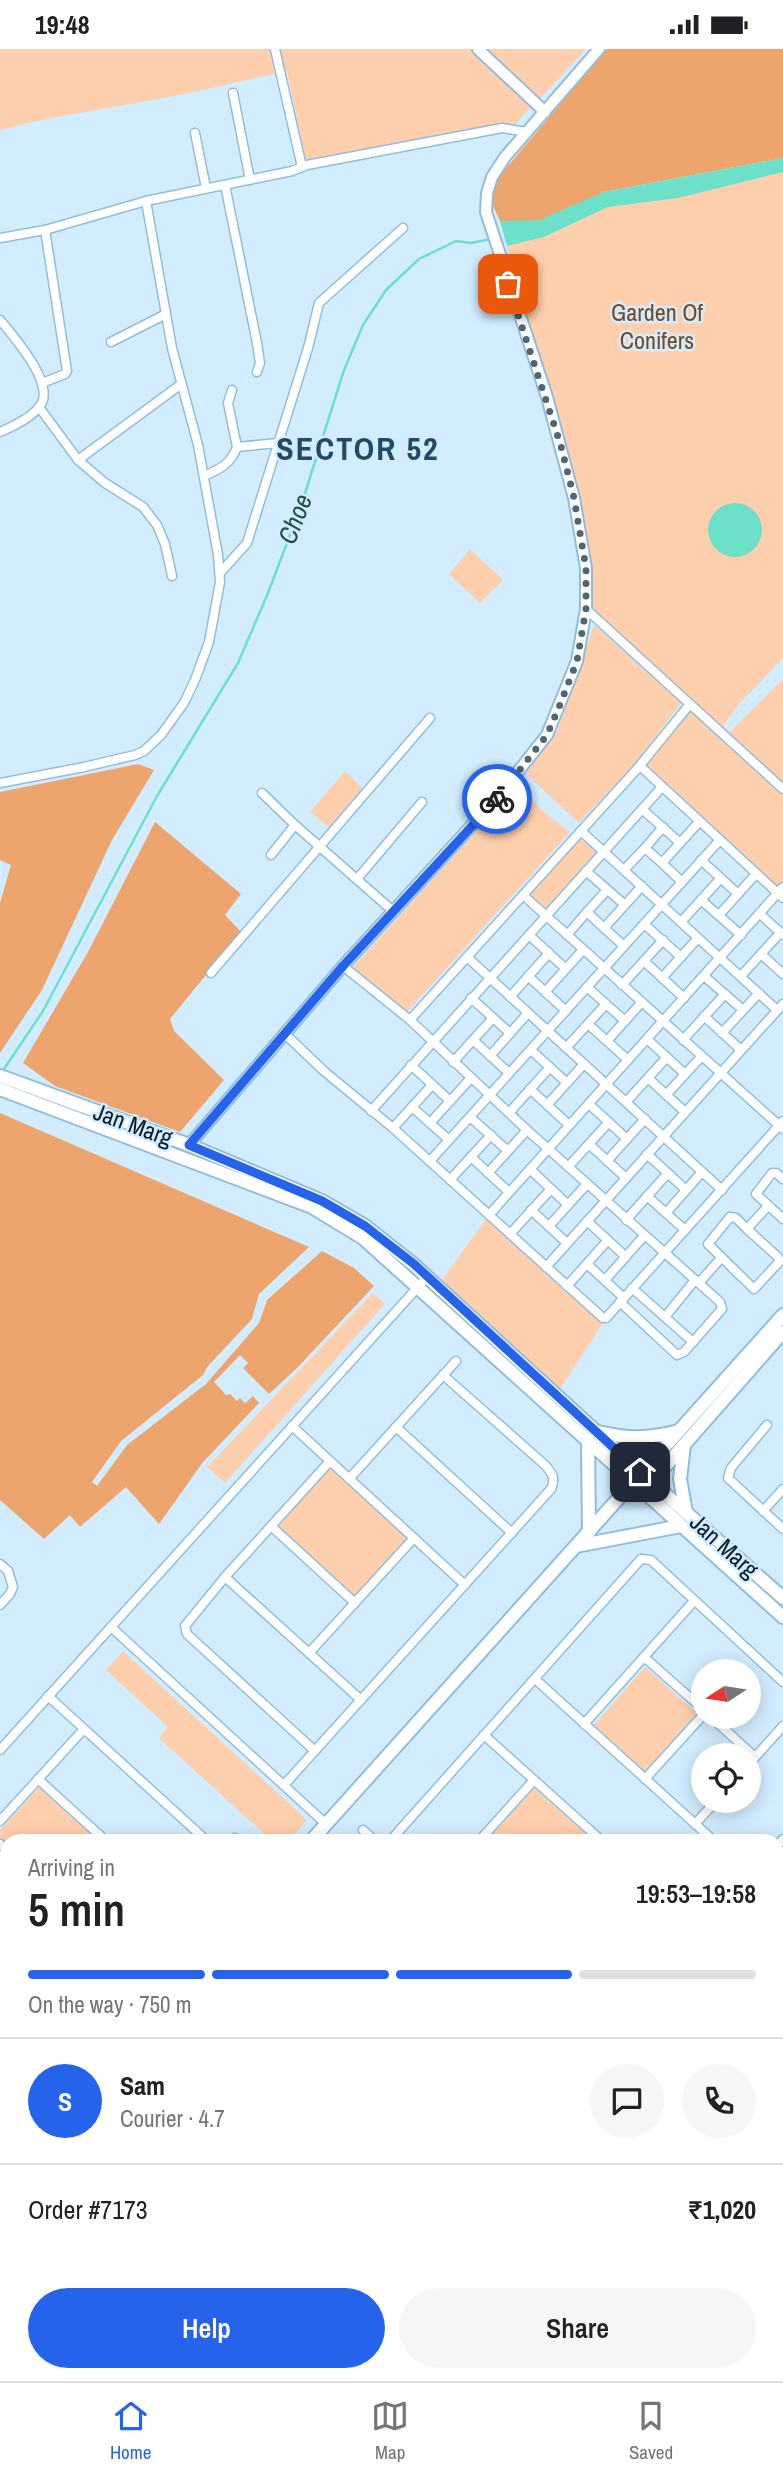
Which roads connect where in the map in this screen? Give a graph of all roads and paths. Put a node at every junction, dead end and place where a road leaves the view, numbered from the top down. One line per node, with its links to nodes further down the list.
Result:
1 (275, 49): 8 (street)
2 (478, 49): 5 (street)
3 (599, 49): 5 (street)
4 (233, 93): 9 (street)
5 (545, 112): 6 (street)
6 (527, 132): 8 (street); 31 (street)
7 (195, 133): 11 (street)
8 (302, 167): 9 (street)
9 (250, 180): 10 (street)
10 (225, 185): 11 (street); 19 (street)
11 (206, 188): 12 (street)
12 (146, 201): 14 (street); 16 (street)
13 (403, 228): 25 (street)
14 (45, 230): 15 (street); 20 (street)
15 (0, 238)
16 (166, 314): 18 (street); 21 (street)
17 (0, 320): 20 (street)
18 (111, 342)
19 (257, 372)
20 (42, 383): 23 (street)
21 (180, 384): 27 (street); 28 (street)
22 (232, 390): 26 (street)
23 (40, 407): 24 (street); 27 (street)
24 (0, 432)
25 (278, 443): 26 (street); 29 (street)
26 (237, 447): 28 (street)
27 (78, 460): 30 (street)
28 (204, 476): 29 (street)
29 (220, 573): 35 (street)
30 (172, 576)
31 (586, 609): 32 (street); 67 (street)
32 (690, 704): 34 (street); 37 (street)
33 (430, 718): 47 (street)
34 (640, 766): 36 (street); 44 (street)
35 (0, 783)
36 (662, 787): 40 (street); 41 (street)
37 (783, 789)
38 (262, 793): 42 (street)
39 (422, 803): 57 (street)
40 (642, 809): 43 (street); 49 (street)
41 (699, 822): 45 (street); 46 (street)
42 (295, 825): 47 (street); 50 (street)
43 (663, 827): 46 (street); 48 (street)
44 (580, 831): 49 (street); 63 (street)
45 (719, 841): 51 (street); 55 (street)
46 (680, 843): 52 (street)
47 (319, 846): 57 (street); 93 (street)
48 (645, 848): 52 (street); 53 (street)
49 (604, 852): 53 (street); 54 (street)
50 (271, 855)
51 (701, 860): 56 (street); 58 (street)
52 (662, 863): 58 (street)
53 (624, 870): 59 (street)
54 (586, 871): 60 (street); 71 (street)
55 (756, 874): 61 (street); 62 (street)
56 (721, 878): 62 (street); 64 (street)
57 (357, 879): 67 (street)
58 (682, 882): 65 (street)
59 (642, 886): 65 (street); 66 (street)
60 (607, 890): 66 (street); 68 (street)
61 (781, 893): 69 (street)
62 (738, 894): 70 (street)
63 (523, 895): 71 (street); 85 (street)
64 (701, 899): 70 (street); 72 (street)
65 (662, 904): 72 (street); 73 (street)
66 (625, 905): 74 (street)
67 (394, 912): 89 (street)
68 (587, 912): 74 (street); 77 (street)
69 (760, 914): 75 (street); 78 (street)
70 (719, 915): 78 (street)
71 (546, 916): 76 (street); 77 (street)
72 (681, 922): 79 (street)
73 (644, 924): 80 (street); 81 (street)
74 (604, 928): 81 (street)
75 (782, 934): 84 (street)
76 (528, 935): 83 (street); 97 (street)
77 (567, 935): 82 (street)
78 (741, 935): 87 (street)
79 (698, 938): 86 (street); 87 (street)
80 (663, 940): 86 (street); 88 (street)
81 (624, 946): 91 (street)
82 (583, 950): 90 (street); 91 (street)
83 (549, 953): 90 (street); 94 (street)
84 (761, 954): 92 (street); 96 (street)
85 (467, 957): 97 (street); 115 (street)
86 (681, 957): 98 (street)
87 (720, 958): 95 (street); 96 (street)
88 (644, 961): 98 (street); 99 (street)
89 (343, 966): 115 (street); 122 (street)
90 (566, 969): 101 (street)
91 (604, 969): 99 (street); 100 (street)
92 (781, 969)
93 (211, 974)
94 (528, 976): 101 (street); 104 (street)
95 (704, 976): 103 (street); 106 (street)
96 (741, 977): 102 (street)
97 (489, 978): 104 (street); 105 (street)
98 (662, 978): 106 (street)
99 (622, 985): 107 (street)
100 (587, 987): 108 (street); 111 (street)
101 (545, 992): 111 (street)
102 (759, 993): 109 (street); 110 (street)
103 (725, 994): 110 (street); 113 (street)
104 (510, 997): 112 (street)
105 (471, 998): 114 (street); 127 (street)
106 (684, 998): 117 (street)
107 (641, 1003): 116 (street); 117 (street)
108 (606, 1004): 116 (street); 118 (street)
109 (780, 1007): 130 (street)
110 (743, 1010): 121 (street)
111 (566, 1011): 119 (street)
112 (528, 1013): 119 (street); 120 (street)
113 (704, 1016): 121 (street); 125 (street)
114 (493, 1018): 120 (street); 124 (street)
115 (410, 1020): 127 (street)
116 (625, 1021): 126 (street)
117 (663, 1022): 123 (street); 125 (street)
118 (588, 1024): 126 (street); 128 (street)
119 (548, 1031): 128 (street); 129 (street)
120 (510, 1033): 131 (street)
121 (722, 1033): 130 (street)
122 (285, 1034): 158 (street); 173 (street)
123 (647, 1039): 132 (street); 134 (street)
124 (473, 1040): 131 (street); 135 (street)
125 (683, 1040): 133 (street)
126 (607, 1041): 134 (street)
127 (433, 1042): 135 (street); 137 (street)
128 (566, 1048): 136 (street)
129 (531, 1050): 138 (street); 139 (street)
130 (741, 1050): 141 (street)
131 (490, 1056): 139 (street)
132 (667, 1057): 140 (street); 144 (street)
133 (701, 1057): 140 (street); 141 (street)
134 (628, 1061): 146 (street)
135 (453, 1062): 143 (street)
136 (584, 1064): 145 (street); 146 (street)
137 (411, 1065): 147 (street); 158 (street)
138 (550, 1067): 145 (street); 149 (street)
139 (509, 1073): 151 (street)
140 (685, 1074): 152 (street)
141 (719, 1074): 159 (street); 166 (street)
142 (0, 1076): 150 (main road, Jan Marg)
143 (471, 1078): 151 (street); 153 (street)
144 (648, 1078): 152 (street); 154 (street)
145 (567, 1083): 156 (street)
146 (606, 1084): 154 (street); 155 (street)
147 (432, 1085): 153 (street); 157 (street)
148 (0, 1089): 150 (main road, Jan Marg)
149 (530, 1089): 156 (street); 160 (street)
150 (22, 1091): 173 (main road, Jan Marg); 211 (main road, Jan Marg)
151 (489, 1095): 160 (street); 161 (street)
152 (666, 1095): 159 (street)
153 (450, 1101): 164 (street)
154 (626, 1102): 162 (street)
155 (589, 1104): 163 (street); 165 (street)
156 (547, 1105): 165 (street)
157 (412, 1107): 164 (street); 167 (street)
158 (371, 1111): 167 (street)
159 (685, 1112): 170 (street)
160 (509, 1113): 168 (street)
161 (470, 1117): 169 (street); 172 (street)
162 (645, 1119): 170 (street); 171 (street)
163 (609, 1122): 171 (street); 174 (street)
164 (430, 1123): 172 (street)
165 (569, 1125): 175 (street)
166 (782, 1125): 191 (street)
167 (393, 1128): 179 (street)
168 (527, 1130): 175 (street); 176 (street)
169 (491, 1135): 176 (street); 178 (street)
170 (663, 1136): 177 (street); 183 (street)
171 (627, 1139): 180 (street)
172 (449, 1140): 179 (street)
173 (189, 1145): 211 (main road, Jan Marg)
174 (589, 1145): 180 (street); 181 (street)
175 (548, 1149): 181 (street); 182 (street)
176 (508, 1151): 184 (street)
177 (647, 1154): 185 (street); 186 (street)
178 (471, 1157): 184 (street); 188 (street)
179 (430, 1161): 188 (street)
180 (607, 1161): 186 (street)
181 (568, 1167): 189 (street)
182 (530, 1169): 190 (street); 193 (street)
183 (702, 1172): 191 (street); 192 (street)
184 (488, 1173): 193 (street)
185 (668, 1173): 192 (street); 194 (street)
186 (626, 1178): 195 (street)
187 (783, 1179): 197 (street)
188 (450, 1180): 200 (street)
189 (587, 1184): 195 (street); 196 (street)
190 (551, 1189): 196 (street); 198 (street)
191 (722, 1189): 206 (street)
192 (686, 1190): 199 (street)
193 (509, 1192): 200 (street)
194 (647, 1196): 199 (street); 202 (street)
195 (605, 1201): 202 (street); 203 (street)
196 (568, 1205): 204 (street)
197 (768, 1206): 201 (street); 205 (street)
198 (531, 1210): 204 (street); 207 (street)
199 (666, 1213): 206 (street)
200 (489, 1215): 207 (street)
201 (783, 1219)
202 (626, 1220): 208 (street)
203 (587, 1221): 209 (street); 210 (street)
204 (549, 1226): 210 (street)
205 (747, 1229): 214 (street); 214 (street)
206 (685, 1230): 212 (street)
207 (510, 1234): 216 (street)
208 (645, 1236): 212 (street); 213 (street)
209 (608, 1240): 213 (street); 215 (street)
210 (567, 1243): 216 (street)
211 (389, 1252): 219 (main road, Jan Marg); 219 (main road, Jan Marg)
212 (664, 1254): 218 (street); 221 (street)
213 (626, 1257): 217 (street)
214 (721, 1258): 218 (street)
215 (587, 1264): 217 (street); 220 (street)
216 (545, 1267): 220 (street)
217 (605, 1280): 222 (street)
218 (697, 1281): 224 (street); 226 (street)
219 (423, 1282): 230 (street); 233 (main road, Jan Marg)
220 (567, 1286): 222 (street)
221 (632, 1289): 222 (street); 224 (street)
222 (622, 1300): 226 (street)
223 (783, 1315): 232 (main road)
224 (665, 1317): 226 (street)
225 (783, 1332): 234 (main road)
226 (693, 1342)
227 (456, 1361): 228 (street)
228 (443, 1375): 231 (street); 247 (street)
229 (767, 1425): 241 (street)
230 (292, 1426): 235 (street); 258 (street)
231 (396, 1427): 237 (street); 247 (street)
232 (680, 1430): 233 (main road); 236 (main road)
233 (593, 1436): 236 (main road, Jan Marg); 246 (main road)
234 (684, 1445): 238 (main road); 242 (main road)
235 (330, 1461): 237 (street); 243 (street)
236 (636, 1476): 238 (main road, Jan Marg); 240 (main road)
237 (349, 1479): 248 (street)
238 (647, 1486): 240 (main road); 242 (main road, Jan Marg); 244 (main road)
239 (783, 1489): 241 (street)
240 (619, 1500): 246 (main road)
241 (763, 1511): 245 (street)
242 (686, 1512): 253 (main road, Jan Marg)
243 (271, 1526): 251 (street); 255 (street)
244 (681, 1526): 249 (main road); 257 (main road)
245 (783, 1529)
246 (589, 1532): 249 (main road)
247 (512, 1533): 252 (street)
248 (414, 1538): 252 (street); 255 (street)
249 (576, 1546): 282 (main road)
250 (0, 1564): 256 (street)
251 (225, 1577): 259 (street); 274 (street)
252 (465, 1585): 264 (street)
253 (783, 1598)
254 (694, 1601): 260 (street); 261 (street); 262 (street)
255 (355, 1602): 259 (street)
256 (0, 1605)
257 (783, 1617)
258 (111, 1627): 263 (street); 279 (street)
259 (309, 1653): 264 (street)
260 (644, 1657): 265 (street); 266 (street)
261 (535, 1679): 266 (street); 271 (street)
262 (783, 1682)
263 (48, 1696): 269 (street); 273 (street)
264 (360, 1700): 274 (street)
265 (691, 1700)
266 (584, 1724): 277 (street)
267 (783, 1726): 275 (street)
268 (691, 1727): 277 (street)
269 (84, 1729): 276 (street); 286 (street)
270 (722, 1729): 272 (street)
271 (484, 1735): 278 (street); 289 (street)
272 (735, 1743)
273 (0, 1750)
274 (315, 1751): 279 (street)
275 (761, 1751)
276 (38, 1779): 281 (street); 285 (street)
277 (645, 1779): 283 (street)
278 (534, 1780): 290 (street); 291 (street)
279 (284, 1785): 282 (street)
280 (705, 1813): 283 (street)
281 (0, 1821)
282 (326, 1823): 287 (main road)
283 (695, 1824): 292 (street)
284 (363, 1830): 288 (street)
285 (98, 1834)
286 (199, 1834)
287 (317, 1834)
288 (367, 1834)
289 (396, 1834)
290 (485, 1834)
291 (593, 1834)
292 (706, 1834)

